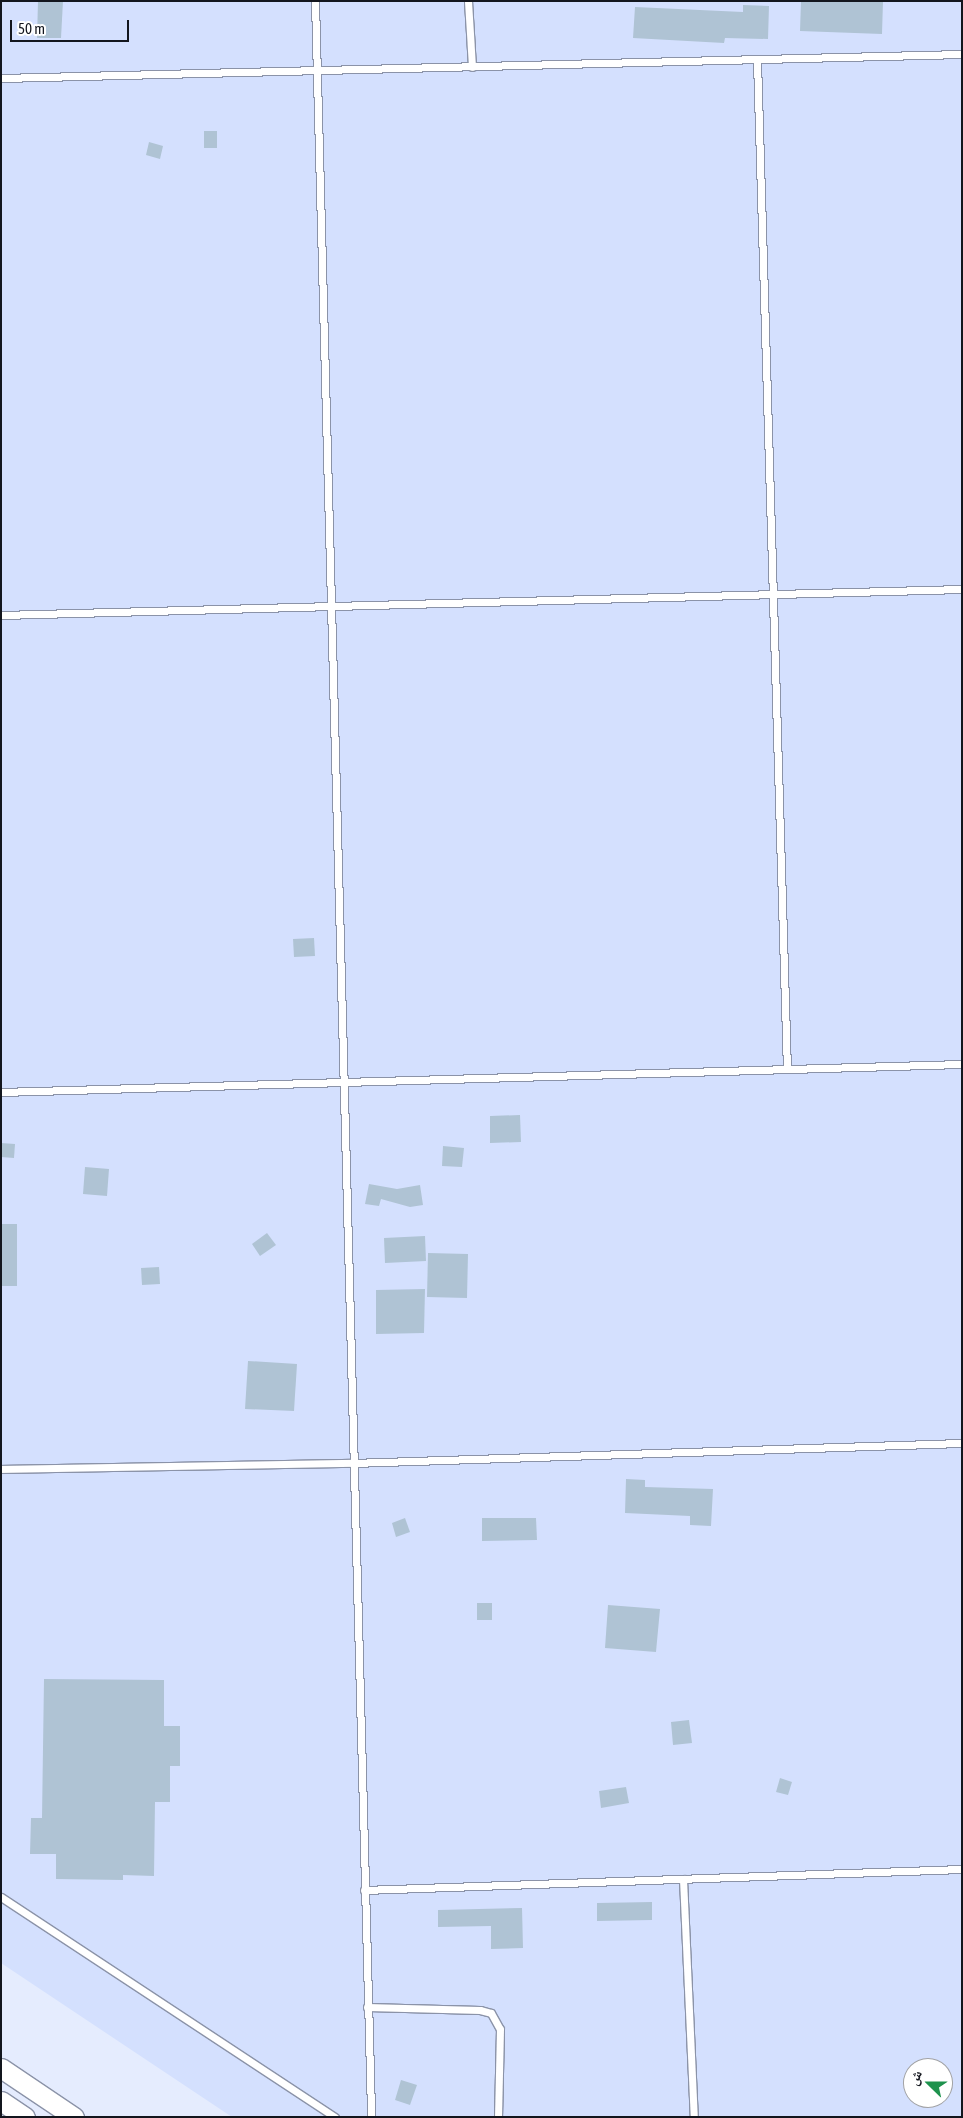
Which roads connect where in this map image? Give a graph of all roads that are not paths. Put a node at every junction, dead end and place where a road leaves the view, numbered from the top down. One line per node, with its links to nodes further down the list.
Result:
1 (315, 1): 6 (lane)
2 (468, 1): 5 (lane)
3 (962, 54): 4 (lane)
4 (758, 60): 5 (lane); 9 (lane)
5 (472, 67): 6 (lane)
6 (315, 70): 7 (lane); 10 (lane)
7 (1, 78)
8 (962, 589): 9 (lane)
9 (772, 594): 10 (lane); 13 (lane)
10 (330, 607): 11 (lane); 14 (lane)
11 (1, 615)
12 (962, 1064): 13 (lane)
13 (787, 1069): 14 (lane)
14 (342, 1082): 15 (lane); 17 (lane)
15 (1, 1092)
16 (962, 1442): 17 (lane)
17 (352, 1463): 18 (lane); 21 (lane)
18 (1, 1469)
19 (962, 1870): 20 (lane)
20 (683, 1879): 21 (lane); 31 (lane)
21 (364, 1890): 23 (lane)
22 (1, 1897): 28 (lane)
23 (368, 2007): 29 (lane); 30 (lane)
24 (1, 2068): 27 (main road)
25 (1, 2100): 26 (main road)
26 (25, 2117)
27 (74, 2117)
28 (335, 2117)
29 (370, 2117)
30 (498, 2117)
31 (694, 2117)

